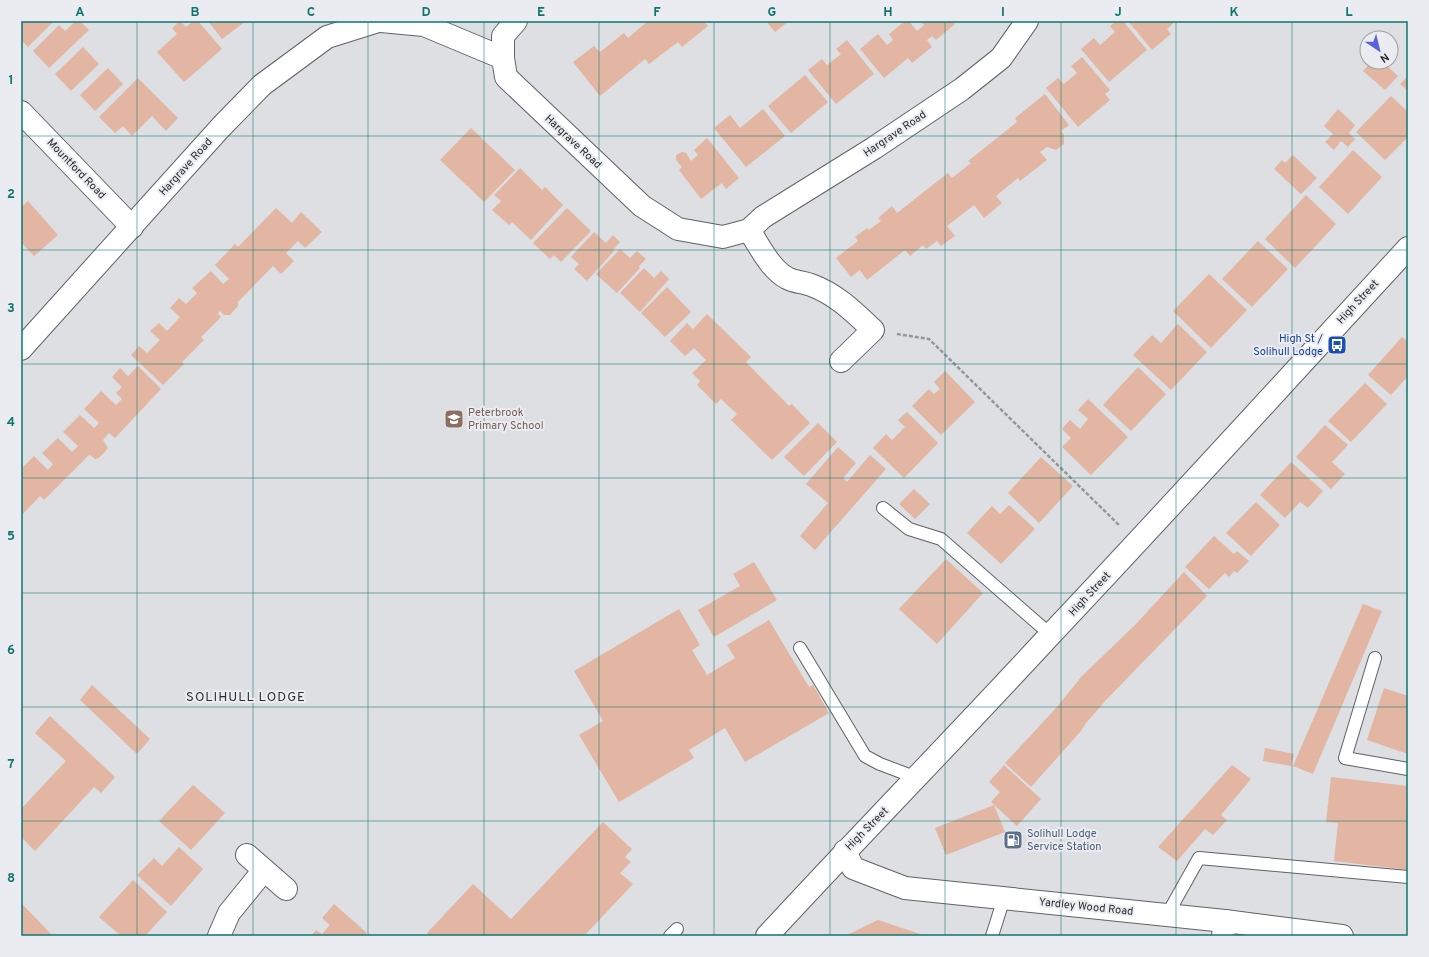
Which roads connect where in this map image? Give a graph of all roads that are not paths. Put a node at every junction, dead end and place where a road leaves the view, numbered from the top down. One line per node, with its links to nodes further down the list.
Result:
1 (379, 21): 4 (street, Hargrave Road); 6 (street, Hargrave Road)
2 (516, 21): 4 (street, Hargrave Road)
3 (1028, 21): 7 (street, Hargrave Road)
4 (502, 58): 7 (street, Hargrave Road)
5 (21, 112): 6 (street, Mountford Road)
6 (132, 227): 9 (street, Hargrave Road)
7 (749, 230): 10 (street)
8 (1408, 248): 12 (street, High Street)
9 (21, 349)
10 (842, 361)
11 (882, 508): 12 (lane)
12 (1051, 635): 16 (street, High Street)
13 (800, 648): 16 (lane)
14 (1375, 658): 15 (lane)
15 (1408, 769)
16 (917, 778): 17 (street, High Street)
17 (845, 851): 22 (street, Yardley Wood Road); 26 (street, High Street)
18 (247, 855): 19 (street)
19 (264, 870): 21 (street); 25 (street)
20 (1408, 877): 23 (lane)
21 (286, 889)
22 (1004, 898): 23 (street, Yardley Wood Road); 27 (lane)
23 (1167, 915): 24 (street, Yardley Wood Road)
24 (1224, 929): 28 (street, Yardley Wood Road)
25 (219, 936)
26 (767, 936)
27 (992, 936)
28 (1342, 936)

